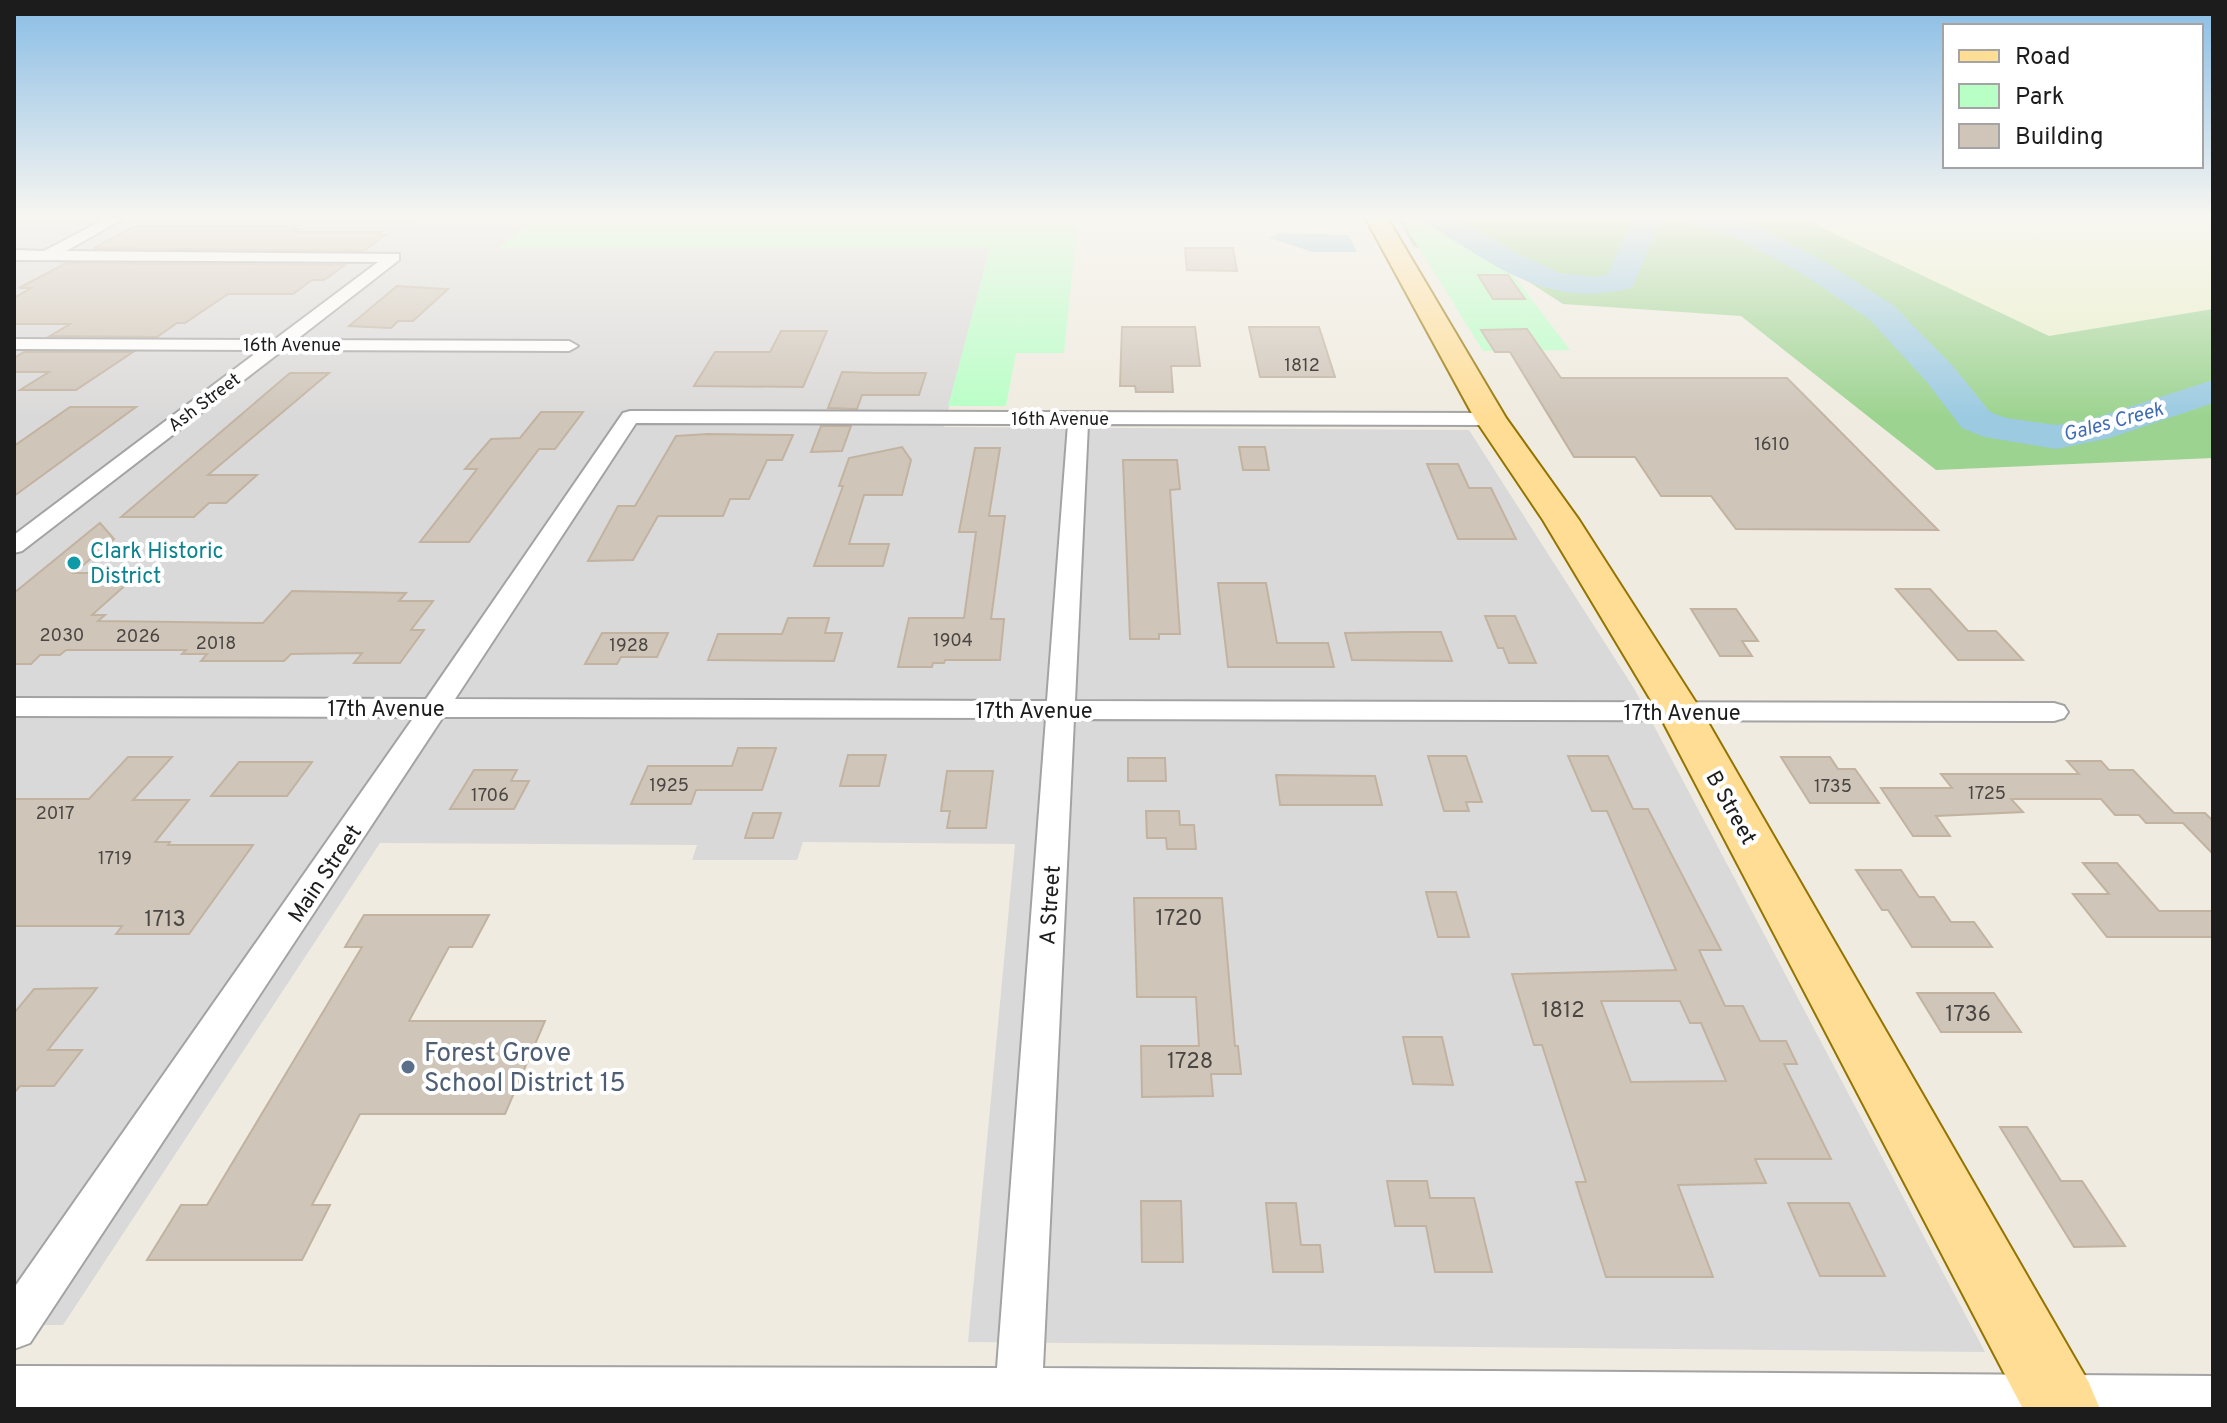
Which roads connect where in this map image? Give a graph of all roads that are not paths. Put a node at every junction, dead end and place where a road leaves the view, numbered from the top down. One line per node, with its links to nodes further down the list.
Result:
1 (357, 285): 4 (street, Ash Street)
2 (1415, 285): 8 (main road, B Street)
3 (14, 344): 4 (street, 16th Avenue)
4 (279, 345): 5 (street, 16th Avenue); 9 (street, Ash Street)
5 (569, 346)
6 (630, 417): 7 (street, 16th Avenue); 11 (street, Main Street)
7 (1078, 419): 8 (street, 16th Avenue); 12 (street, A Street)
8 (1491, 419): 13 (main road, B Street)
9 (14, 546)
10 (14, 707): 11 (street, 17th Avenue)
11 (435, 708): 12 (street, 17th Avenue); 15 (street, Main Street)
12 (1061, 710): 13 (street, 17th Avenue); 17 (street, A Street)
13 (1680, 712): 14 (street, 17th Avenue); 19 (main road, B Street)
14 (2054, 712)
15 (14, 1327)
16 (14, 1389): 17 (street)
17 (1019, 1391): 19 (street)
18 (2213, 1400): 19 (street)
19 (2060, 1403)

